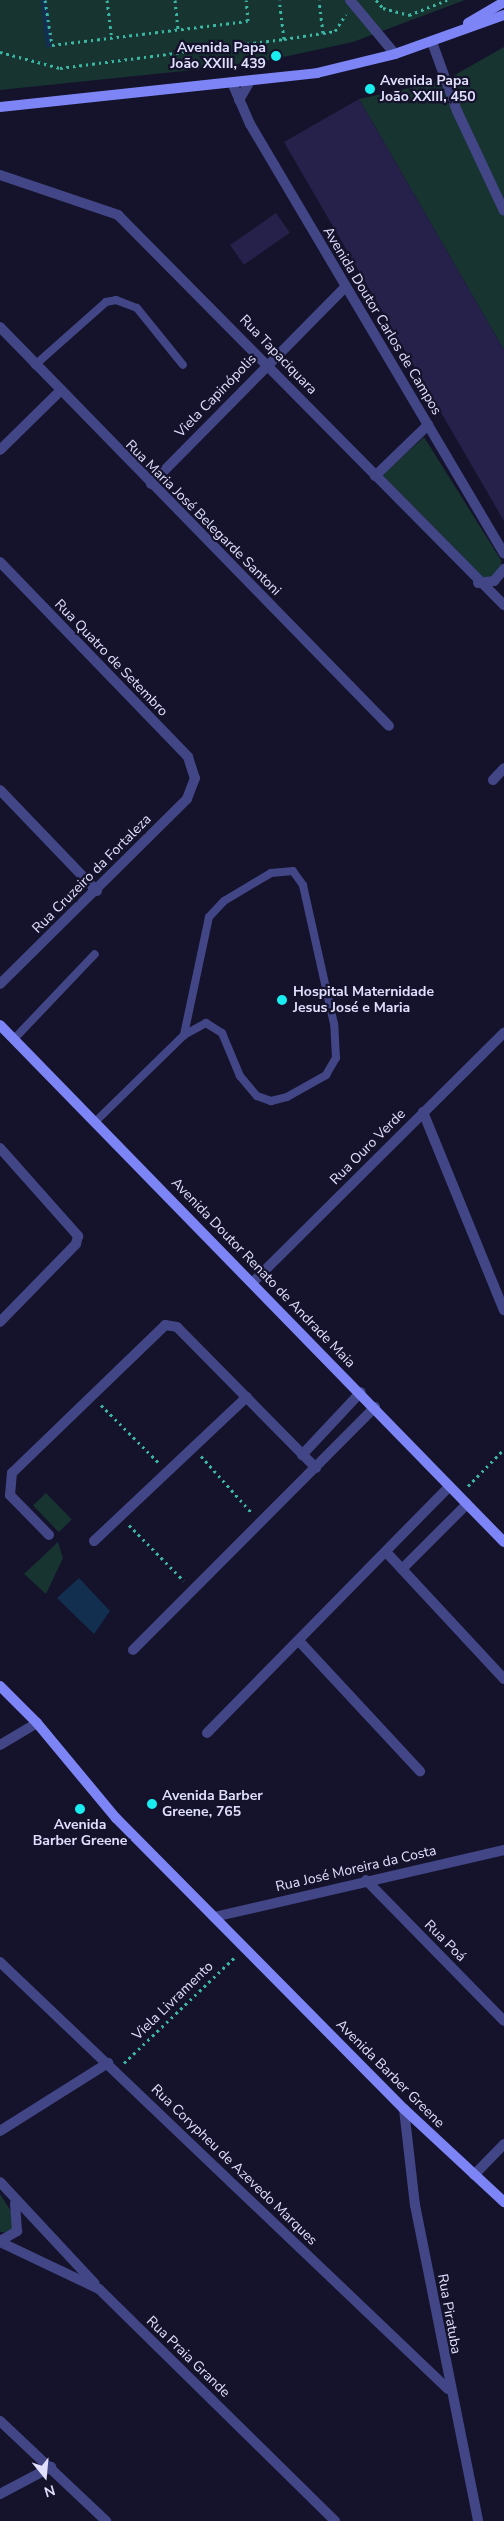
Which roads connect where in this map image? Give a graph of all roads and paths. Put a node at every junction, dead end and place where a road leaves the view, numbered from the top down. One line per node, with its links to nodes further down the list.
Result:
1 (45, 0): 15 (path)
2 (107, 0): 15 (path)
3 (175, 0): 12 (path)
4 (246, 0): 12 (path)
5 (279, 0): 16 (path)
6 (319, 0): 13 (path)
7 (376, 0): 8 (path)
8 (447, 0)
9 (350, 1): 13 (path); 19 (street)
10 (504, 2): 14 (street)
11 (504, 15): 14 (street)
12 (178, 30): 15 (path)
13 (323, 33): 16 (path)
14 (448, 36): 17 (street)
15 (112, 38)
16 (284, 40): 18 (path)
17 (432, 42): 19 (street); 25 (street)
18 (0, 52)
19 (395, 54): 20 (street)
20 (249, 83): 21 (street); 22 (street)
21 (232, 85): 22 (street, Avenida Doutor Carlos de Campos); 23 (street)
22 (240, 100): 26 (street, Avenida Doutor Carlos de Campos)
23 (0, 107)
24 (0, 174): 28 (street, Rua Tapaciquara)
25 (504, 211)
26 (345, 287): 28 (street, Viela Capinópolis); 32 (street, Avenida Doutor Carlos de Campos)
27 (0, 327): 29 (street, Rua Maria José Belegarde Santoni)
28 (268, 363): 34 (street, Rua Tapaciquara); 35 (street, Viela Capinópolis)
29 (35, 365): 30 (lane); 31 (street, Rua Maria José Belegarde Santoni)
30 (183, 365)
31 (59, 392): 33 (street); 35 (street, Rua Maria José Belegarde Santoni)
32 (428, 425): 34 (street); 36 (street, Avenida Doutor Carlos de Campos)
33 (0, 450)
34 (375, 476): 39 (street, Rua Tapaciquara)
35 (150, 484): 41 (street, Rua Maria José Belegarde Santoni)
36 (504, 554)
37 (0, 562): 43 (street, Rua Quatro de Setembro)
38 (504, 569): 39 (street)
39 (478, 583): 40 (street, Rua Tapaciquara)
40 (504, 605)
41 (389, 726)
42 (504, 768): 44 (street)
43 (195, 778): 46 (street, Rua Cruzeiro da Fortaleza)
44 (493, 780)
45 (0, 790): 46 (street)
46 (97, 890): 48 (street, Rua Cruzeiro da Fortaleza)
47 (95, 954): 52 (lane)
48 (0, 984)
49 (0, 1025): 52 (street, Avenida Doutor Renato de Andrade Maia)
50 (504, 1033): 53 (street, Rua Ouro Verde)
51 (184, 1035): 51 (lane); 54 (lane)
52 (14, 1039): 54 (street, Avenida Doutor Renato de Andrade Maia)
53 (423, 1112): 56 (street, Rua Ouro Verde); 57 (street)
54 (95, 1122): 56 (street, Avenida Doutor Renato de Andrade Maia)
55 (2, 1154): 58 (street)
56 (252, 1282): 59 (street, Avenida Doutor Renato de Andrade Maia)
57 (504, 1310)
58 (0, 1322)
59 (361, 1392): 62 (street, Avenida Doutor Renato de Andrade Maia); 65 (street)
60 (91, 1396): 61 (street); 67 (path); 73 (street)
61 (247, 1397): 63 (street); 65 (street)
62 (375, 1407): 66 (street); 68 (street, Avenida Doutor Renato de Andrade Maia)
63 (194, 1448): 67 (street); 72 (path)
64 (504, 1448): 69 (path)
65 (302, 1455): 66 (street)
66 (316, 1468): 72 (street)
67 (168, 1472): 71 (street)
68 (450, 1487): 69 (street, Avenida Doutor Renato de Andrade Maia); 76 (street)
69 (458, 1496): 70 (street, Avenida Doutor Renato de Andrade Maia)
70 (467, 1504): 75 (street, Avenida Doutor Renato de Andrade Maia); 77 (street)
71 (121, 1517): 74 (street); 78 (path)
72 (261, 1523): 78 (street)
73 (49, 1535)
74 (94, 1541)
75 (504, 1542)
76 (387, 1553): 77 (street); 79 (street)
77 (402, 1569): 81 (street)
78 (193, 1590): 80 (street)
79 (299, 1641): 84 (street); 86 (street)
80 (133, 1650)
81 (504, 1679)
82 (0, 1686): 83 (street, Avenida Barber Greene)
83 (37, 1723): 85 (street); 89 (street, Avenida Barber Greene)
84 (207, 1732)
85 (0, 1744)
86 (420, 1771)
87 (504, 1850): 88 (street, Rua José Moreira da Costa)
88 (366, 1880): 89 (street, Rua José Moreira da Costa); 92 (street, Rua Poá)
89 (214, 1917): 90 (street, Avenida Barber Greene)
90 (245, 1948): 94 (path, Viela Livramento); 95 (street, Avenida Barber Greene)
91 (0, 1962): 93 (street, Rua Corypheu de Azevedo Marques)
92 (504, 2021)
93 (108, 2063): 94 (street, Rua Corypheu de Azevedo Marques); 96 (street)
94 (116, 2071): 104 (street, Rua Corypheu de Azevedo Marques)
95 (404, 2109): 98 (street, Avenida Barber Greene); 104 (street, Rua Piratuba)
96 (0, 2131)
97 (504, 2144): 98 (street)
98 (474, 2175): 101 (street, Avenida Barber Greene)
99 (0, 2182): 100 (street)
100 (14, 2200): 102 (street); 103 (street)
101 (504, 2202)
102 (0, 2242): 103 (street, Rua Praia Grande)
103 (99, 2289): 109 (street, Rua Praia Grande)
104 (448, 2389): 110 (street, Rua Piratuba)
105 (0, 2421): 106 (street)
106 (51, 2467): 107 (street); 108 (street)
107 (0, 2494)
108 (106, 2521)
109 (335, 2521)
110 (478, 2521)

